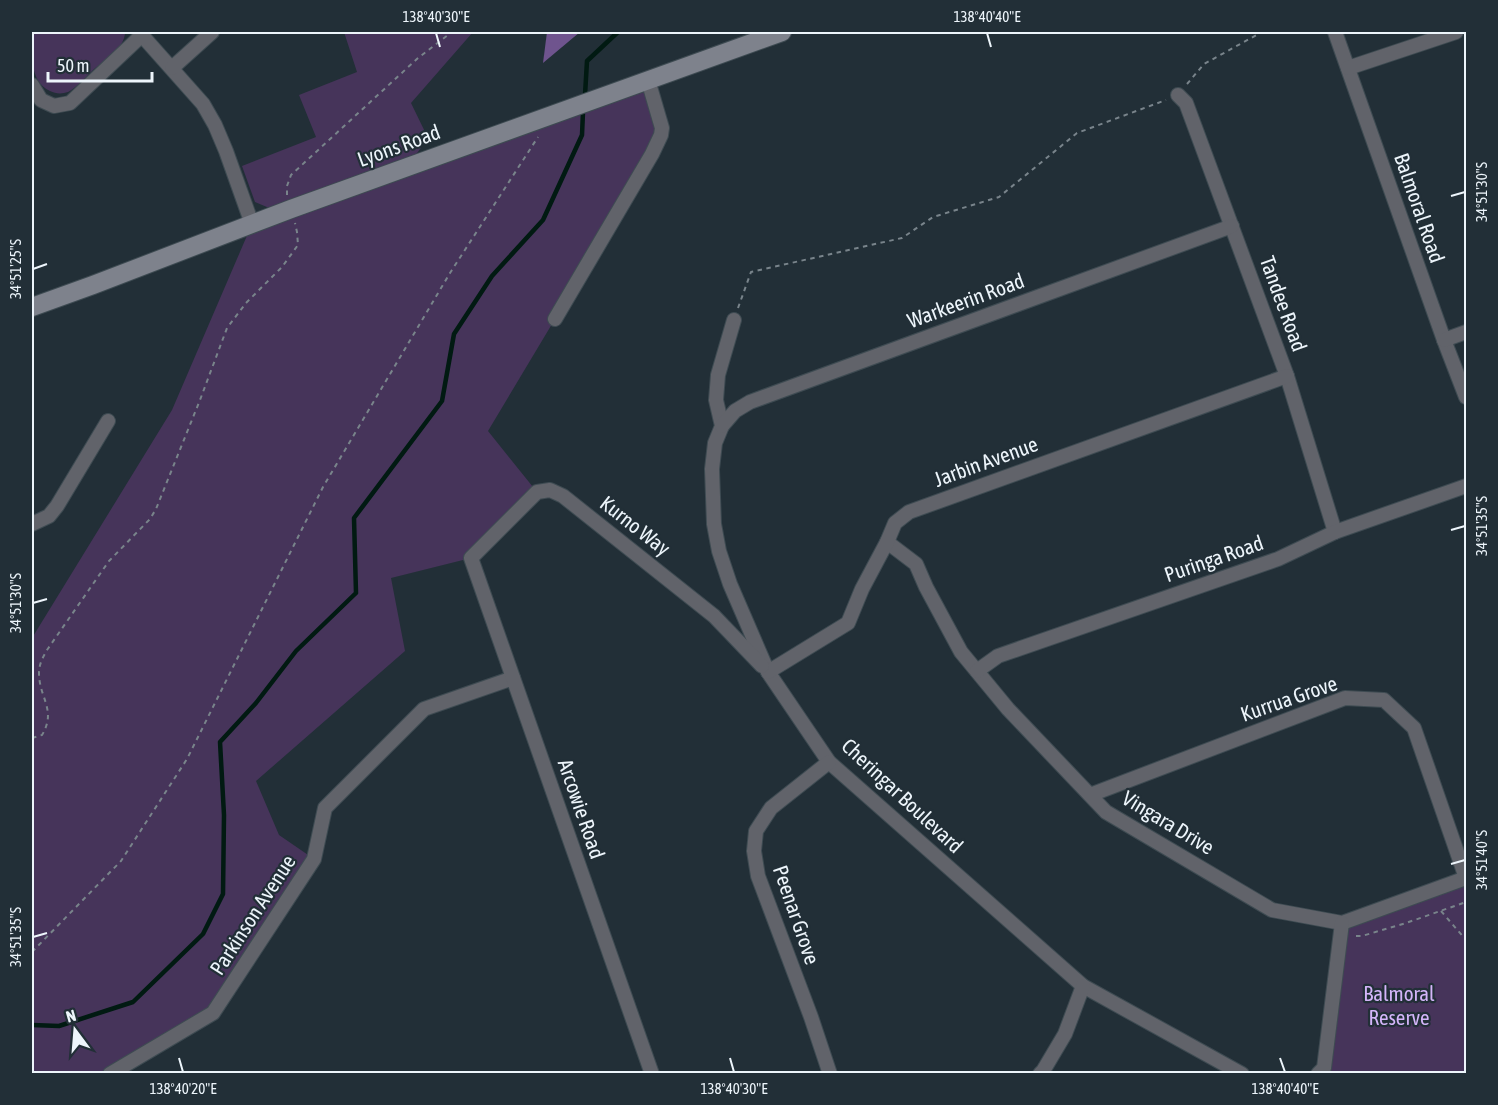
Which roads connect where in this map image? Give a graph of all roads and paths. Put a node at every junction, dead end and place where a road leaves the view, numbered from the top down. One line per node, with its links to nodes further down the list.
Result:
1 (212, 32): 8 (street)
2 (452, 32): 14 (path)
3 (782, 32): 10 (street, Lyons Road)
4 (1262, 32): 12 (path)
5 (1335, 32): 9 (street, Balmoral Road)
6 (1456, 32): 9 (street)
7 (140, 33): 8 (street); 11 (street)
8 (172, 68): 15 (street)
9 (1348, 68): 21 (street, Balmoral Road)
10 (648, 80): 13 (street, Lyons Road); 18 (street)
11 (32, 85)
12 (1178, 95): 16 (street, Tandee Road); 19 (path)
13 (552, 115): 14 (street, Lyons Road); 43 (path)
14 (291, 209): 15 (street, Lyons Road); 34 (path)
15 (252, 224): 17 (street, Lyons Road)
16 (1232, 226): 22 (street, Tandee Road); 25 (street, Warkeerin Road)
17 (32, 307)
18 (555, 319)
19 (734, 320): 25 (street, Cheringar Boulevard)
20 (1467, 332): 21 (street)
21 (1444, 340): 23 (street, Balmoral Road)
22 (1287, 376): 28 (street, Tandee Road); 29 (street, Jarbin Avenue)
23 (1467, 397)
24 (108, 421): 27 (street)
25 (722, 426): 32 (street, Cheringar Boulevard)
26 (1467, 486): 28 (street, Puringa Road)
27 (32, 524)
28 (1335, 532): 31 (street, Puringa Road)
29 (887, 542): 31 (street, Vingara Drive); 32 (street, Jarbin Avenue)
30 (471, 558): 32 (street, Kurno Way); 33 (street, Arcowie Road)
31 (977, 671): 36 (street, Vingara Drive)
32 (768, 672): 35 (street, Cheringar Boulevard)
33 (513, 678): 45 (street, Parkinson Avenue); 46 (street, Arcowie Road)
34 (32, 738)
35 (829, 762): 44 (street, Cheringar Boulevard); 47 (street, Peenar Grove)
36 (1090, 795): 37 (street, Kurrua Grove); 40 (street, Vingara Drive)
37 (1467, 878): 40 (street)
38 (1467, 902): 39 (path)
39 (1441, 911): 41 (path); 42 (path)
40 (1342, 923): 50 (street)
41 (1356, 936)
42 (1467, 940)
43 (32, 952)
44 (1083, 987): 48 (street); 49 (street, Cheringar Boulevard)
45 (110, 1074)
46 (652, 1074)
47 (830, 1074)
48 (1040, 1074)
49 (1242, 1074)
50 (1318, 1074)

